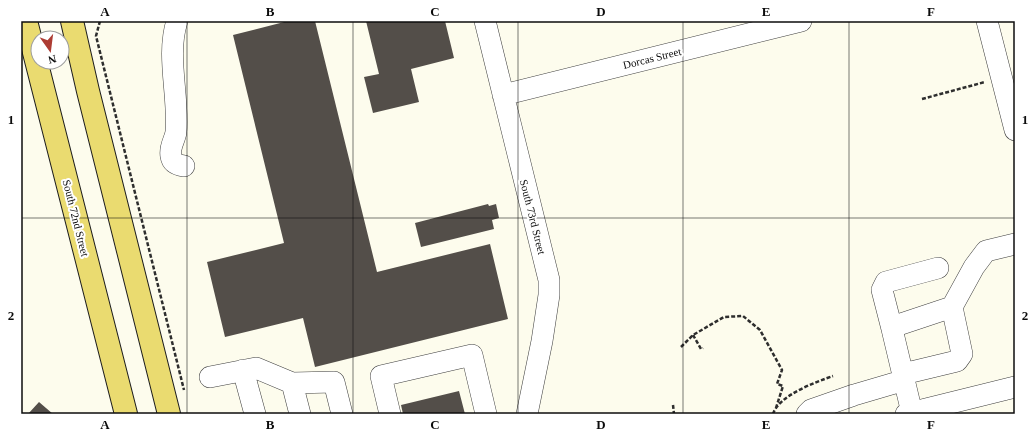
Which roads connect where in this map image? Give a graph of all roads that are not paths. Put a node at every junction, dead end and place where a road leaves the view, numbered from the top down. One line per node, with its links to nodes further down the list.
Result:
1 (26, 21): 20 (main road, South 72nd Street)
2 (72, 21): 21 (main road)
3 (177, 21): 9 (street)
4 (485, 21): 7 (street, South 73rd Street)
5 (800, 21): 7 (street, Dorcas Street)
6 (987, 21): 8 (street)
7 (504, 95): 27 (street, South 73rd Street)
8 (1015, 130)
9 (184, 166)
10 (1015, 244): 12 (street)
11 (938, 268): 13 (street)
12 (952, 308): 13 (street); 16 (street)
13 (892, 328): 16 (street)
14 (243, 370): 15 (street); 17 (street); 22 (street)
15 (210, 377)
16 (904, 377): 19 (street); 28 (street)
17 (292, 383): 23 (street); 24 (street)
18 (1015, 388): 19 (street)
19 (909, 413)
20 (126, 414)
21 (169, 414)
22 (255, 414)
23 (300, 414)
24 (342, 414)
25 (390, 414): 26 (street)
26 (486, 414)
27 (527, 414)
28 (806, 414)

